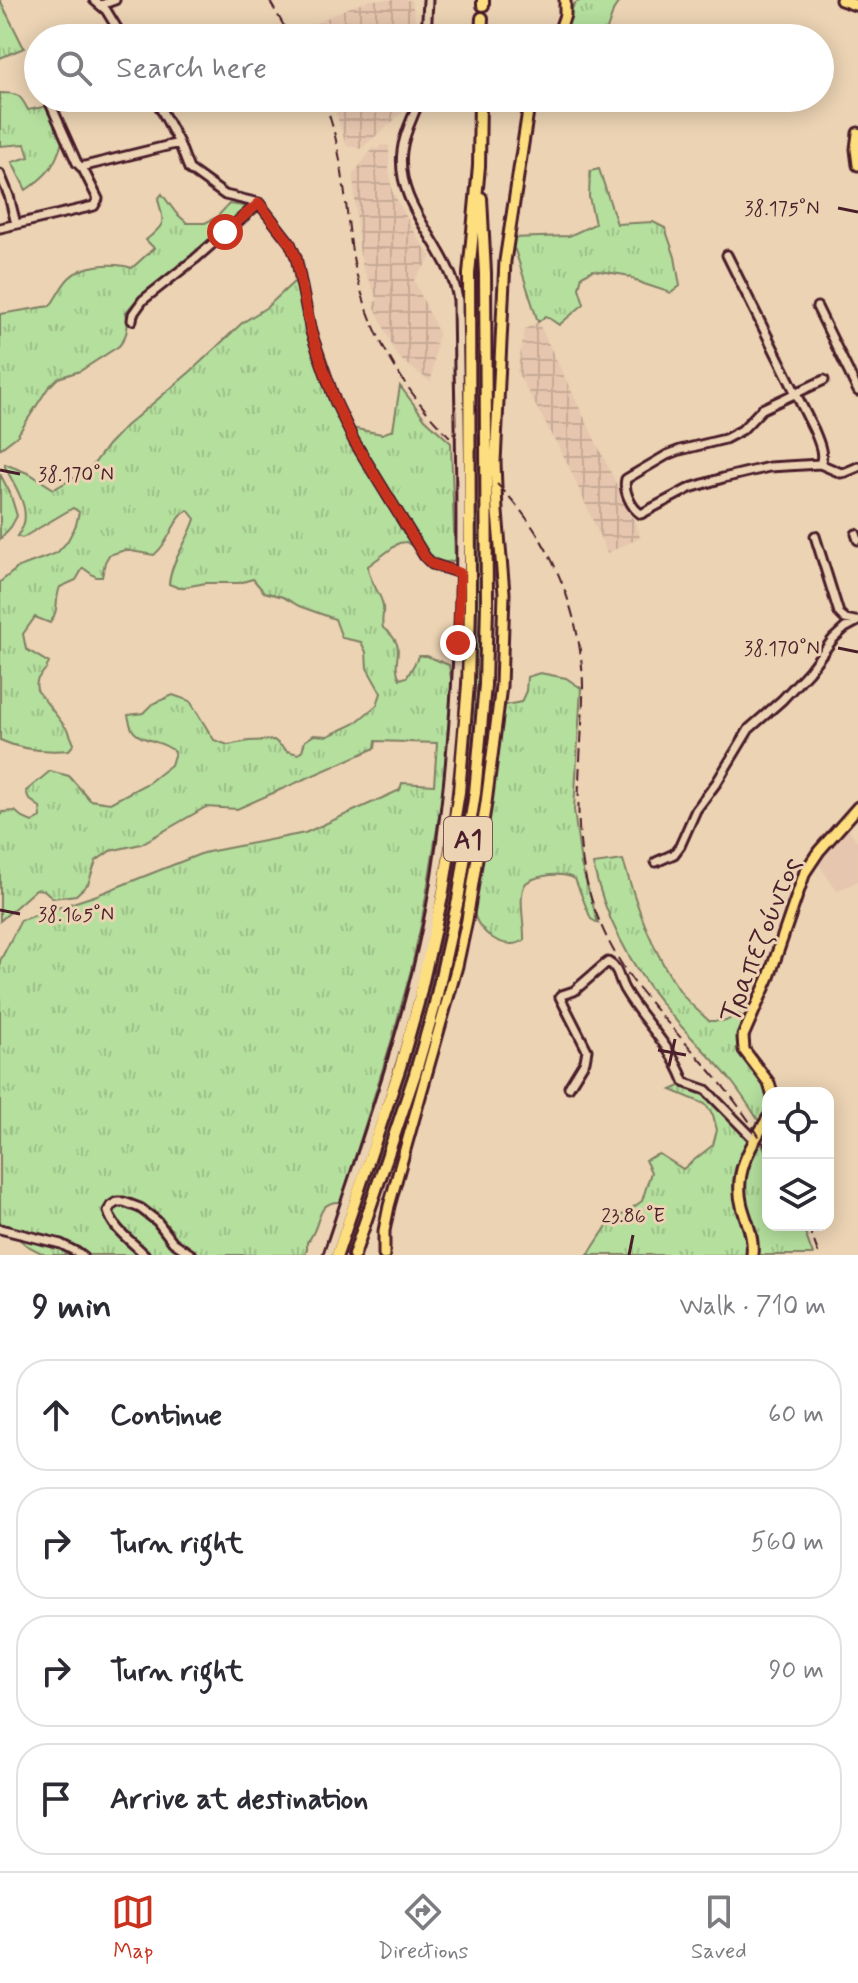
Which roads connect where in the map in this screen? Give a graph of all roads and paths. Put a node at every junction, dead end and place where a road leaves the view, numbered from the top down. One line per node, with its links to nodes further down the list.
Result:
1 (115, 0): 5 (street)
2 (428, 0): 9 (street)
3 (565, 0): 11 (main road)
4 (841, 0): 6 (main road)
5 (98, 2): 8 (street)
6 (858, 6)
7 (482, 18): 10 (highway)
8 (113, 24)
9 (427, 24)
10 (482, 24)
11 (562, 24)
12 (54, 112): 21 (street)
13 (162, 112): 18 (street)
14 (414, 112): 37 (street)
15 (480, 112): 20 (highway, Α1)
16 (528, 112): 52 (main road)
17 (858, 133): 19 (main road)
18 (179, 143): 21 (street); 23 (street)
19 (858, 165)
20 (479, 167): 50 (highway, Α1); 51 (highway, Α1)
21 (83, 169): 24 (street)
22 (0, 174): 24 (street)
23 (259, 203): 28 (street); 37 (street)
24 (16, 224): 25 (street)
25 (0, 228)
26 (727, 255): 31 (street)
27 (817, 307): 30 (street)
28 (132, 320)
29 (824, 380): 31 (street)
30 (858, 391)
31 (797, 394): 32 (street); 34 (street)
32 (820, 464): 33 (street); 34 (street)
33 (858, 467)
34 (639, 514): 35 (street)
35 (640, 526)
36 (815, 536): 38 (street)
37 (460, 573): 49 (street)
38 (856, 621): 40 (street)
39 (858, 807): 42 (main road, Τραπεζούντος)
40 (656, 862)
41 (569, 1087): 44 (street)
42 (770, 1087)
43 (762, 1128): 44 (main road)
44 (755, 1140): 53 (main road)
45 (0, 1229): 46 (street)
46 (82, 1255)
47 (145, 1255): 48 (street)
48 (192, 1255)
49 (328, 1255)
50 (337, 1255)
51 (354, 1255)
52 (384, 1255)
53 (752, 1255)

